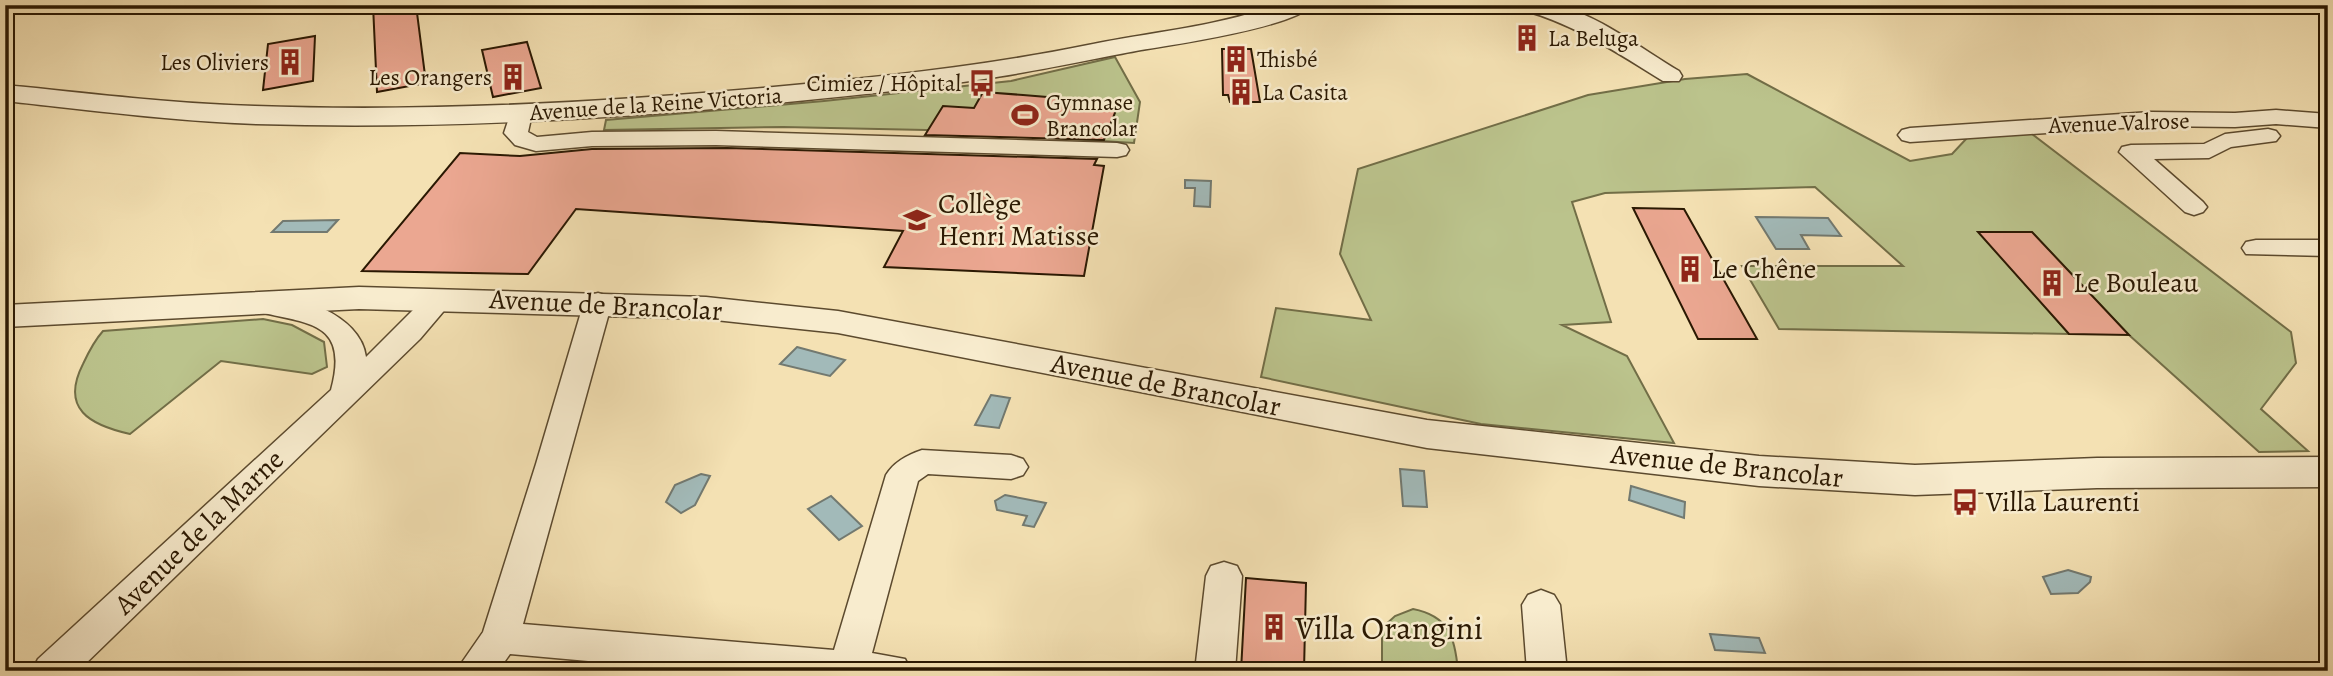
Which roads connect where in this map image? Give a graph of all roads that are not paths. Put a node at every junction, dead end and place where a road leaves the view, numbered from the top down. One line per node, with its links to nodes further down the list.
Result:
1 (1300, 5): 5 (street, Avenue de la Reine Victoria)
2 (1526, 5): 3 (street)
3 (1671, 76)
4 (5, 93): 5 (street, Avenue de la Reine Victoria)
5 (520, 114): 9 (street)
6 (2328, 121): 8 (street, Avenue Valrose)
7 (2328, 130): 10 (street)
8 (1910, 135)
9 (1118, 150)
10 (2194, 207)
11 (2256, 248): 12 (street)
12 (2328, 248)
13 (440, 299): 14 (street, Avenue de Brancolar); 15 (street, Avenue de Brancolar); 17 (street, Avenue de la Marne)
14 (597, 302): 19 (street, Avenue de Brancolar); 22 (street)
15 (251, 303): 16 (street, Avenue de Brancolar); 17 (street)
16 (5, 316)
17 (346, 391): 24 (street, Avenue de la Marne)
18 (1011, 467): 23 (street)
19 (2328, 472)
20 (1224, 576): 27 (street)
21 (1541, 605): 28 (street)
22 (500, 638): 23 (street); 25 (street)
23 (849, 667): 26 (street)
24 (52, 671)
25 (476, 671)
26 (891, 671)
27 (1215, 671)
28 (1547, 671)

